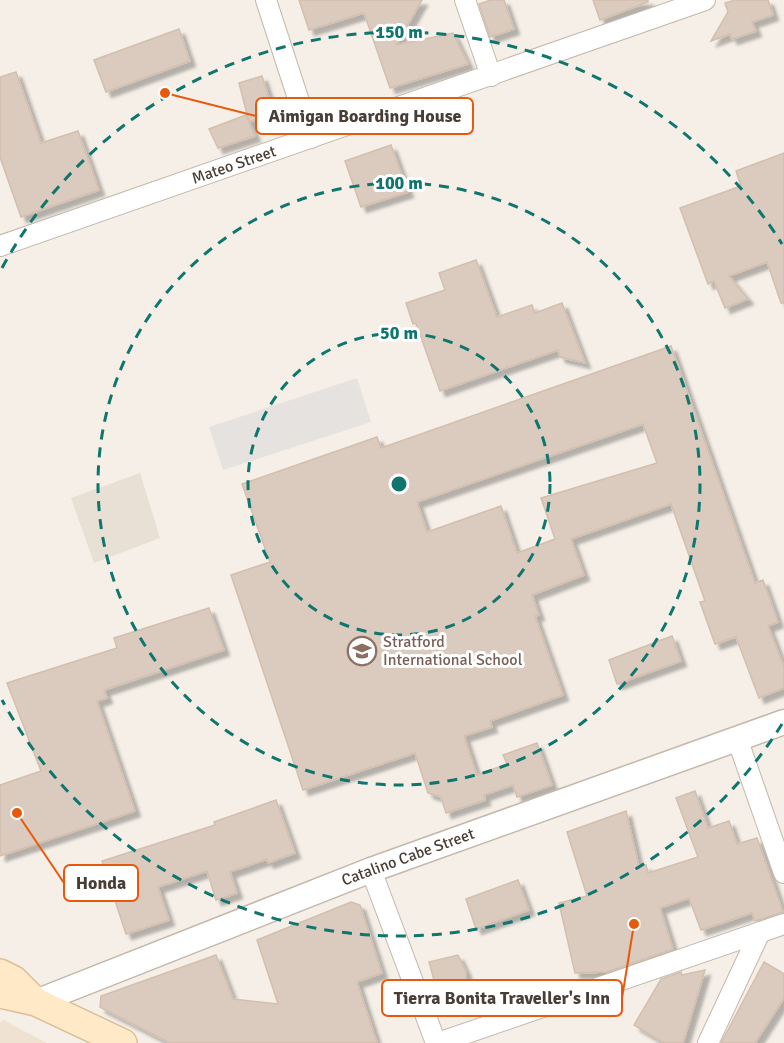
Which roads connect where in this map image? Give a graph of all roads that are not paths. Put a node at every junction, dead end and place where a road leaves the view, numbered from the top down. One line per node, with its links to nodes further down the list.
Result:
1 (266, 0): 6 (street)
2 (465, 0): 5 (street)
3 (705, 0): 4 (street, Mateo Street)
4 (683, 4): 5 (street, Mateo Street)
5 (491, 76): 6 (street, Mateo Street)
6 (311, 138): 7 (street, Mateo Street)
7 (0, 246)
8 (784, 722): 9 (street, Catalino Cabe Street)
9 (737, 738): 10 (street, Catalino Cabe Street); 11 (street)
10 (371, 870): 16 (street, Catalino Cabe Street); 18 (street)
11 (784, 873)
12 (784, 924): 13 (street)
13 (760, 932): 18 (street); 19 (street)
14 (0, 973): 16 (main road)
15 (0, 994): 16 (main road)
16 (36, 1002): 17 (main road)
17 (123, 1043)
18 (437, 1043)
19 (708, 1043)

